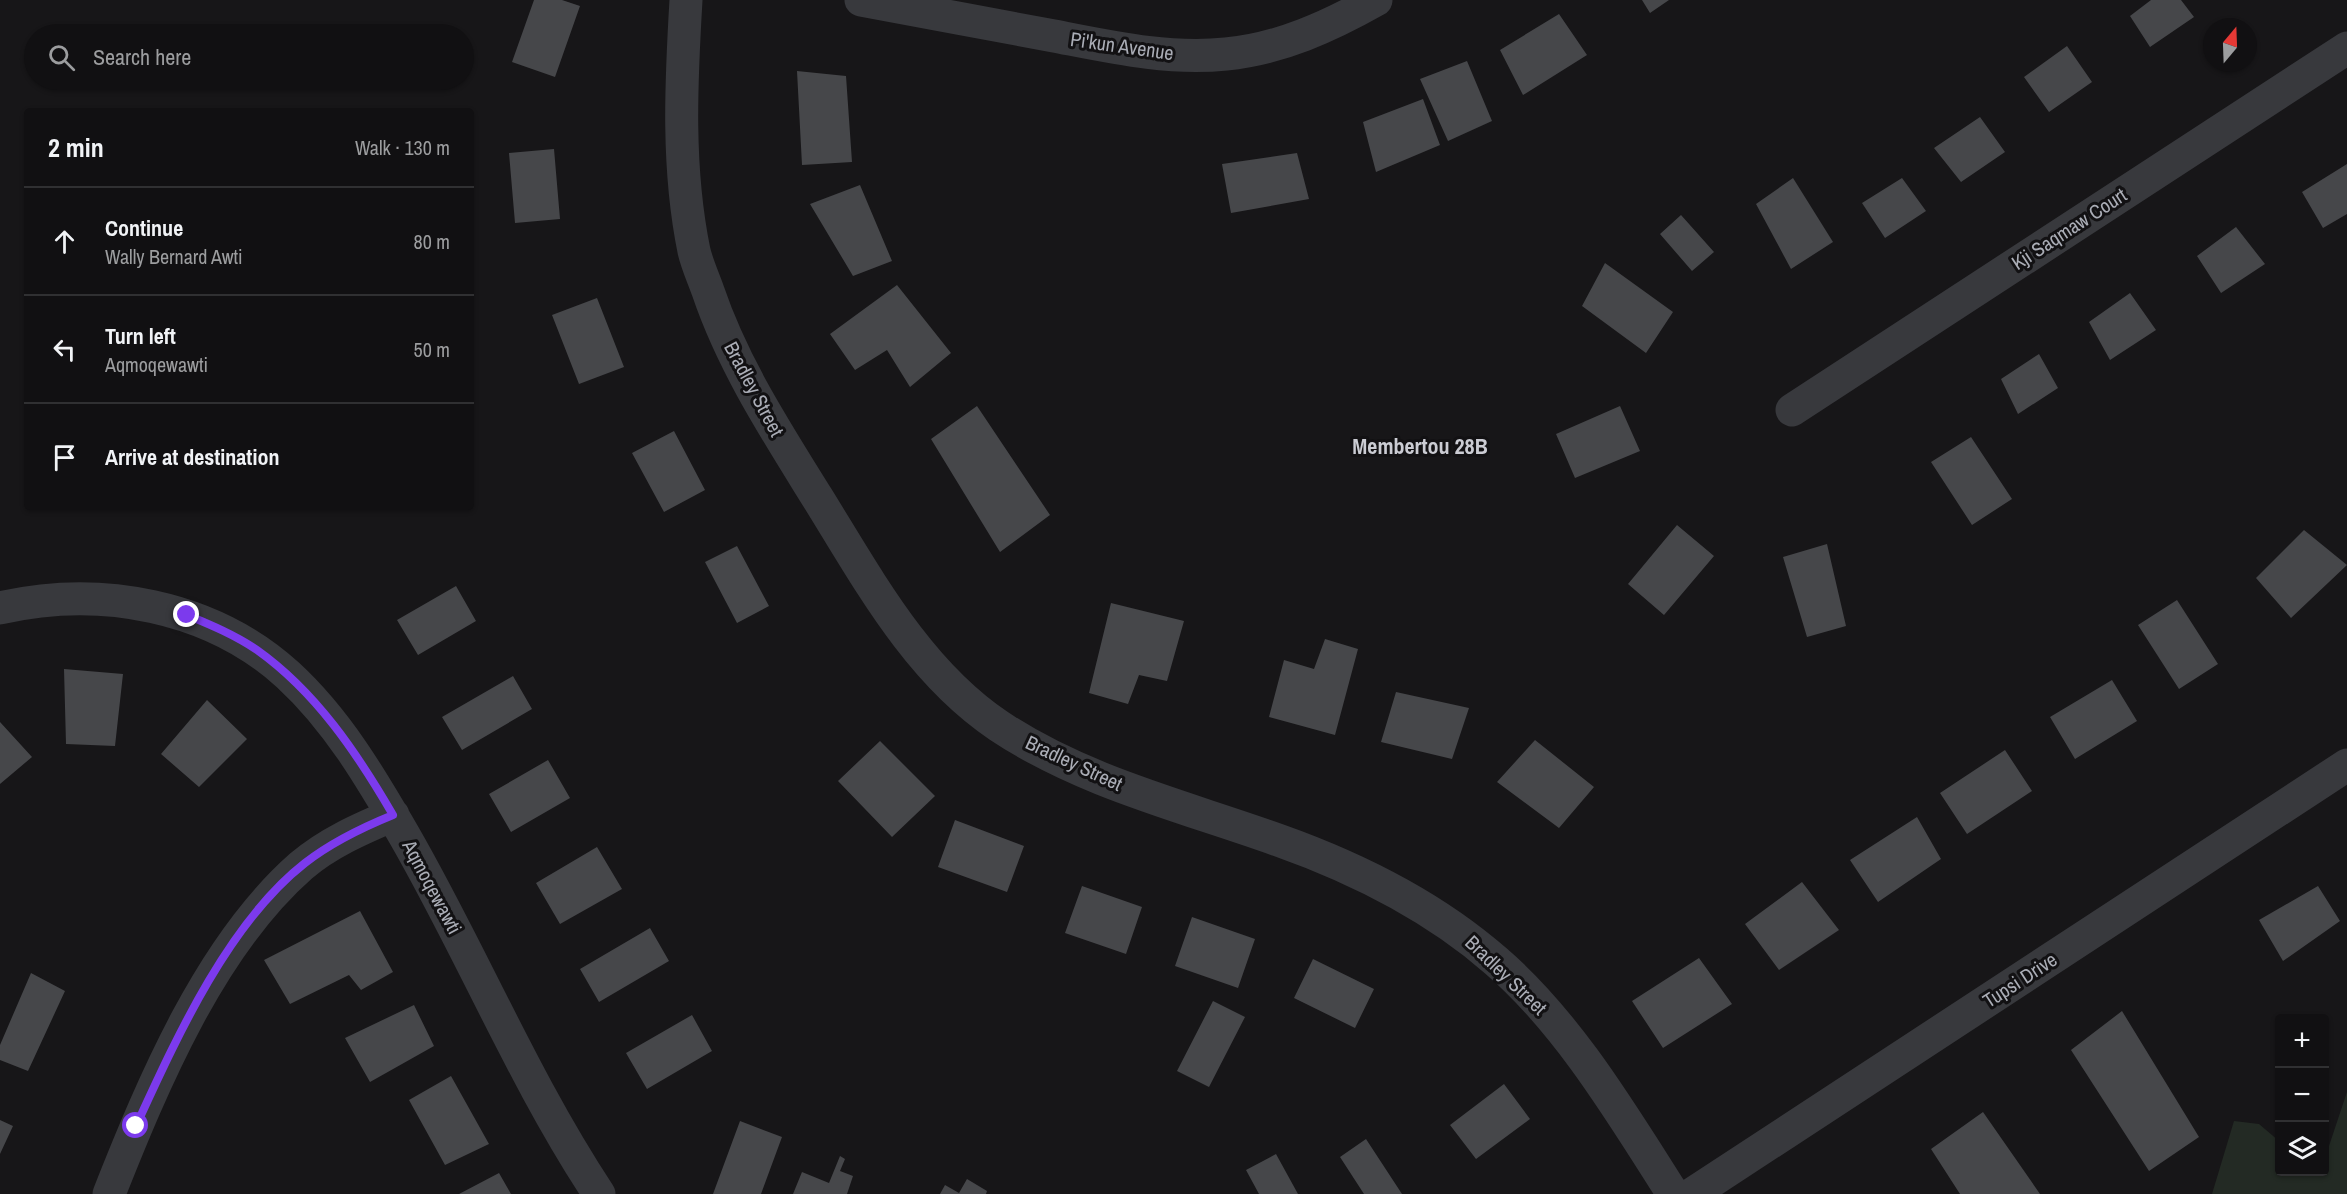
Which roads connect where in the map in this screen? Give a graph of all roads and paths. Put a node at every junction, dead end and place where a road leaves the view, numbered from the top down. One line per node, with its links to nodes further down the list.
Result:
1 (686, 0): 11 (street, Bradley Street)
2 (861, 0): 3 (street, Pi'kun Avenue)
3 (1376, 0)
4 (2347, 48): 5 (street, Kji Saqmaw Court)
5 (1792, 410)
6 (0, 608): 8 (street, Aqmoqewawti)
7 (2347, 765): 12 (street, Tupsi Drive)
8 (393, 815): 9 (street); 10 (street, Aqmoqewawti)
9 (109, 1194)
10 (599, 1194)
11 (1673, 1194)
12 (1692, 1194)

